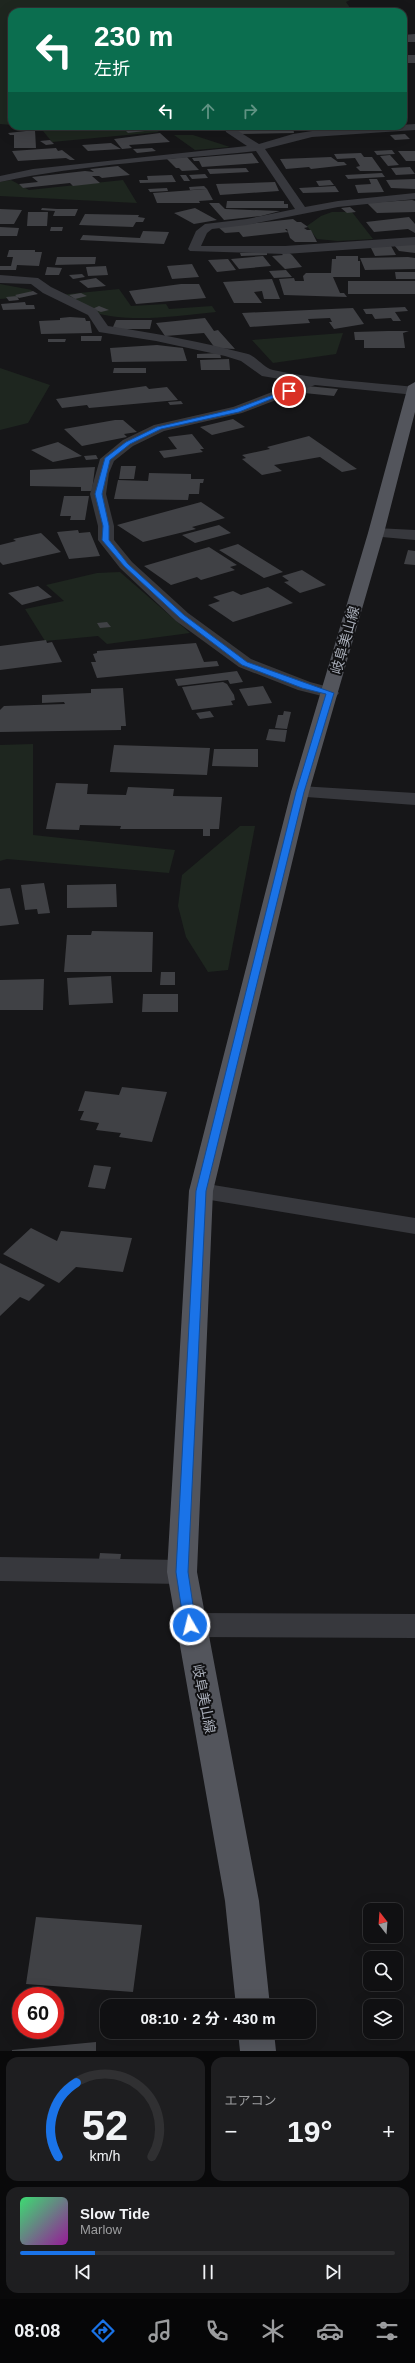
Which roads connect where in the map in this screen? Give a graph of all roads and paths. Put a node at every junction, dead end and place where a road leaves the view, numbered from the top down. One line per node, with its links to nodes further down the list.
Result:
1 (230, 130): 3 (street)
2 (371, 130): 3 (street)
3 (257, 148): 4 (street); 6 (street)
4 (0, 179)
5 (415, 196): 6 (street)
6 (302, 211): 7 (street)
7 (415, 242)
8 (0, 279): 9 (street)
9 (314, 381): 10 (street); 13 (street)
10 (414, 389): 11 (main road, 岐阜美山線)
11 (376, 533): 12 (street); 13 (main road, 岐阜美山線)
12 (415, 535)
13 (330, 693): 14 (main road, 岐阜美山線)
14 (300, 792): 15 (street); 16 (main road, 岐阜美山線)
15 (415, 799)
16 (201, 1191): 17 (street); 19 (main road, 岐阜美山線)
17 (415, 1226)
18 (0, 1569): 19 (street)
19 (182, 1572): 20 (main road, 岐阜美山線)
20 (190, 1625): 21 (street); 22 (main road, 岐阜美山線)
21 (415, 1626)
22 (252, 1999)
23 (257, 2039): 24 (main road)
24 (258, 2051)

